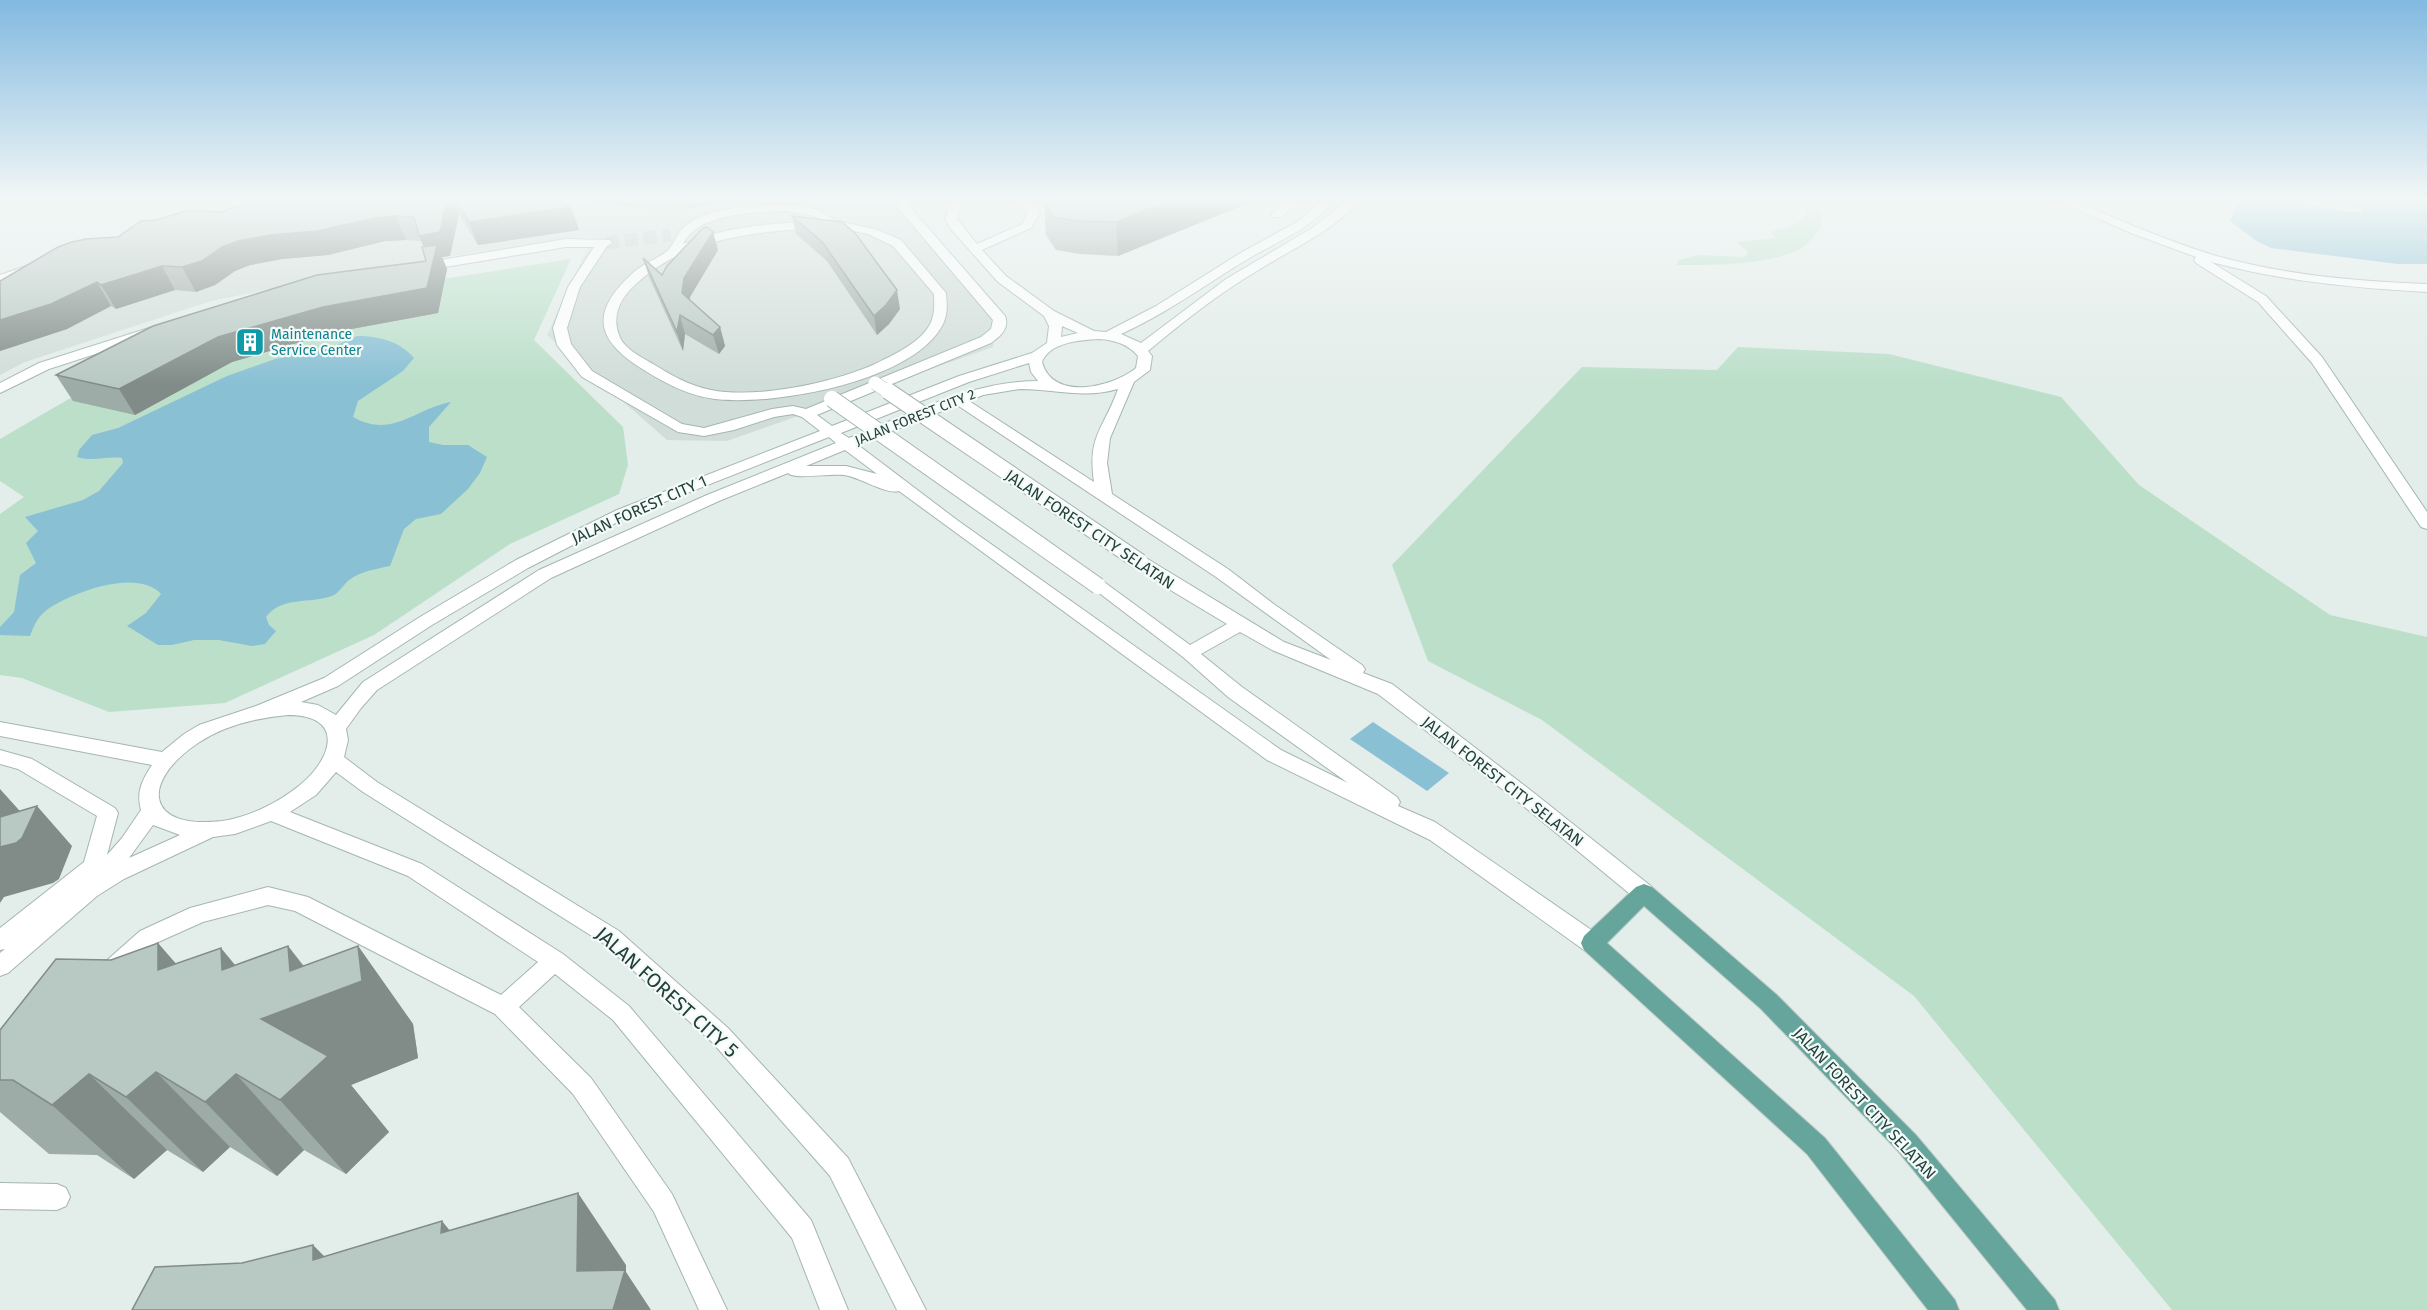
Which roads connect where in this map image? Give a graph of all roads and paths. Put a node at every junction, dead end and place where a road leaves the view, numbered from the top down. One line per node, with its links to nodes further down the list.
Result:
1 (456, 261): 12 (street)
2 (591, 261): 28 (street)
3 (658, 261): 25 (street)
4 (913, 261): 22 (street)
5 (950, 261): 28 (street)
6 (985, 261): 15 (street)
7 (1236, 261): 18 (street)
8 (1263, 261): 20 (street)
9 (2202, 261): 34 (street)
10 (2225, 261): 14 (street)
11 (40, 265): 13 (street)
12 (408, 269)
13 (0, 279)
14 (2427, 288)
15 (1049, 314): 17 (street); 19 (street)
16 (170, 325): 26 (street)
17 (1091, 335): 18 (street); 19 (street)
18 (1107, 336): 20 (street)
19 (1053, 344): 21 (street)
20 (1141, 350): 23 (street)
21 (1038, 356): 24 (street); 29 (street, JALAN FOREST CITY 1)
22 (869, 379): 25 (street); 35 (street, JALAN FOREST CITY SELATAN, bridge)
23 (1127, 382): 24 (street, JALAN FOREST CITY 2); 31 (street)
24 (1053, 385): 27 (street, JALAN FOREST CITY 2)
25 (817, 388): 36 (street, bridge)
26 (0, 389)
27 (958, 400): 30 (street, JALAN FOREST CITY 2); 31 (street)
28 (807, 414): 29 (street)
29 (830, 431): 30 (street); 38 (street, JALAN FOREST CITY 1)
30 (848, 444): 32 (street, JALAN FOREST CITY 1); 33 (street)
31 (1105, 497): 37 (street)
32 (712, 498): 33 (street); 39 (street, JALAN FOREST CITY 1)
33 (951, 523): 47 (street)
34 (2427, 524)
35 (1242, 622): 36 (street); 37 (street, JALAN FOREST CITY SELATAN)
36 (1189, 653): 47 (street)
37 (1385, 689): 49 (street, JALAN FOREST CITY SELATAN)
38 (263, 710): 39 (street); 42 (street)
39 (337, 728): 43 (street)
40 (0, 729): 42 (street)
41 (0, 757): 50 (street)
42 (166, 760): 44 (street)
43 (334, 760): 45 (street); 60 (street, JALAN FOREST CITY 5)
44 (150, 811): 46 (street); 48 (street)
45 (271, 813): 46 (street); 52 (street)
46 (209, 831): 48 (street)
47 (1436, 834): 51 (street)
48 (89, 890): 53 (street)
49 (1644, 893): 51 (main road); 62 (main road, JALAN FOREST CITY SELATAN)
50 (0, 941)
51 (1592, 943): 61 (main road)
52 (555, 961): 55 (street); 59 (street)
53 (0, 966)
54 (96, 985): 55 (street)
55 (503, 1007): 58 (street)
56 (0, 1196): 57 (street)
57 (57, 1197)
58 (713, 1310)
59 (834, 1310)
60 (912, 1310)
61 (1945, 1310)
62 (2045, 1310)

